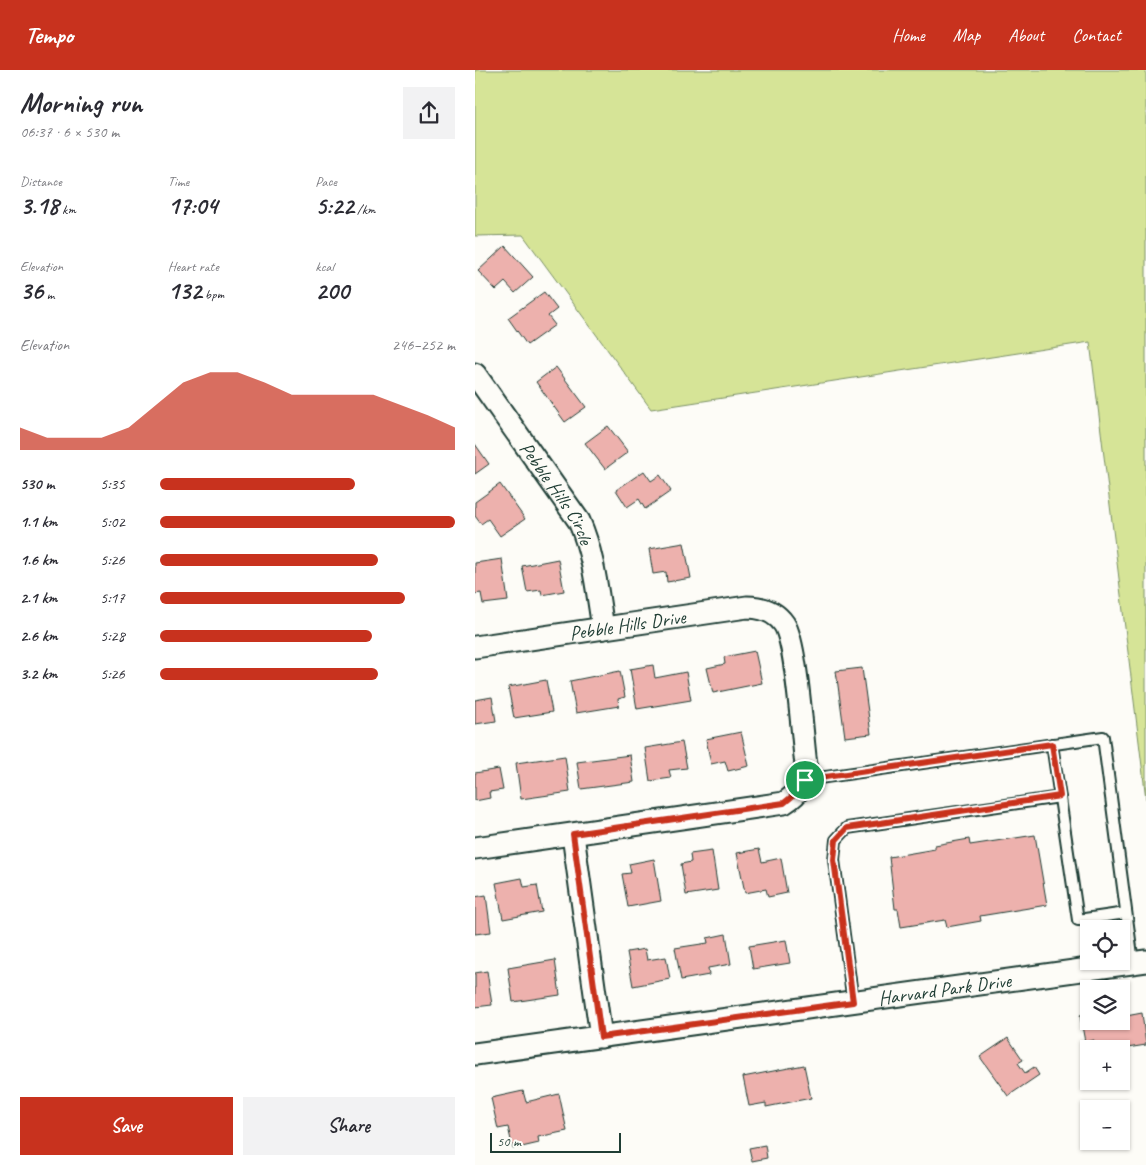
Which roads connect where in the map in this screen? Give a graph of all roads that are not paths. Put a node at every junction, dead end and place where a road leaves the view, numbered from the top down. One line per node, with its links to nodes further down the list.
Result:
1 (475, 374): 2 (street, Pebble Hills Circle)
2 (603, 628): 3 (street, Pebble Hills Drive); 5 (street, Pebble Hills Drive)
3 (475, 646)
4 (1052, 744): 5 (lane); 6 (lane); 9 (lane)
5 (805, 780): 7 (street)
6 (1060, 796): 9 (lane); 11 (lane)
7 (573, 834): 8 (street); 12 (street)
8 (475, 848)
9 (1126, 913): 10 (lane)
10 (1139, 962): 11 (street, Harvard Park Drive)
11 (853, 1002): 12 (street, Harvard Park Drive)
12 (601, 1037): 13 (street, Harvard Park Drive)
13 (475, 1054)

